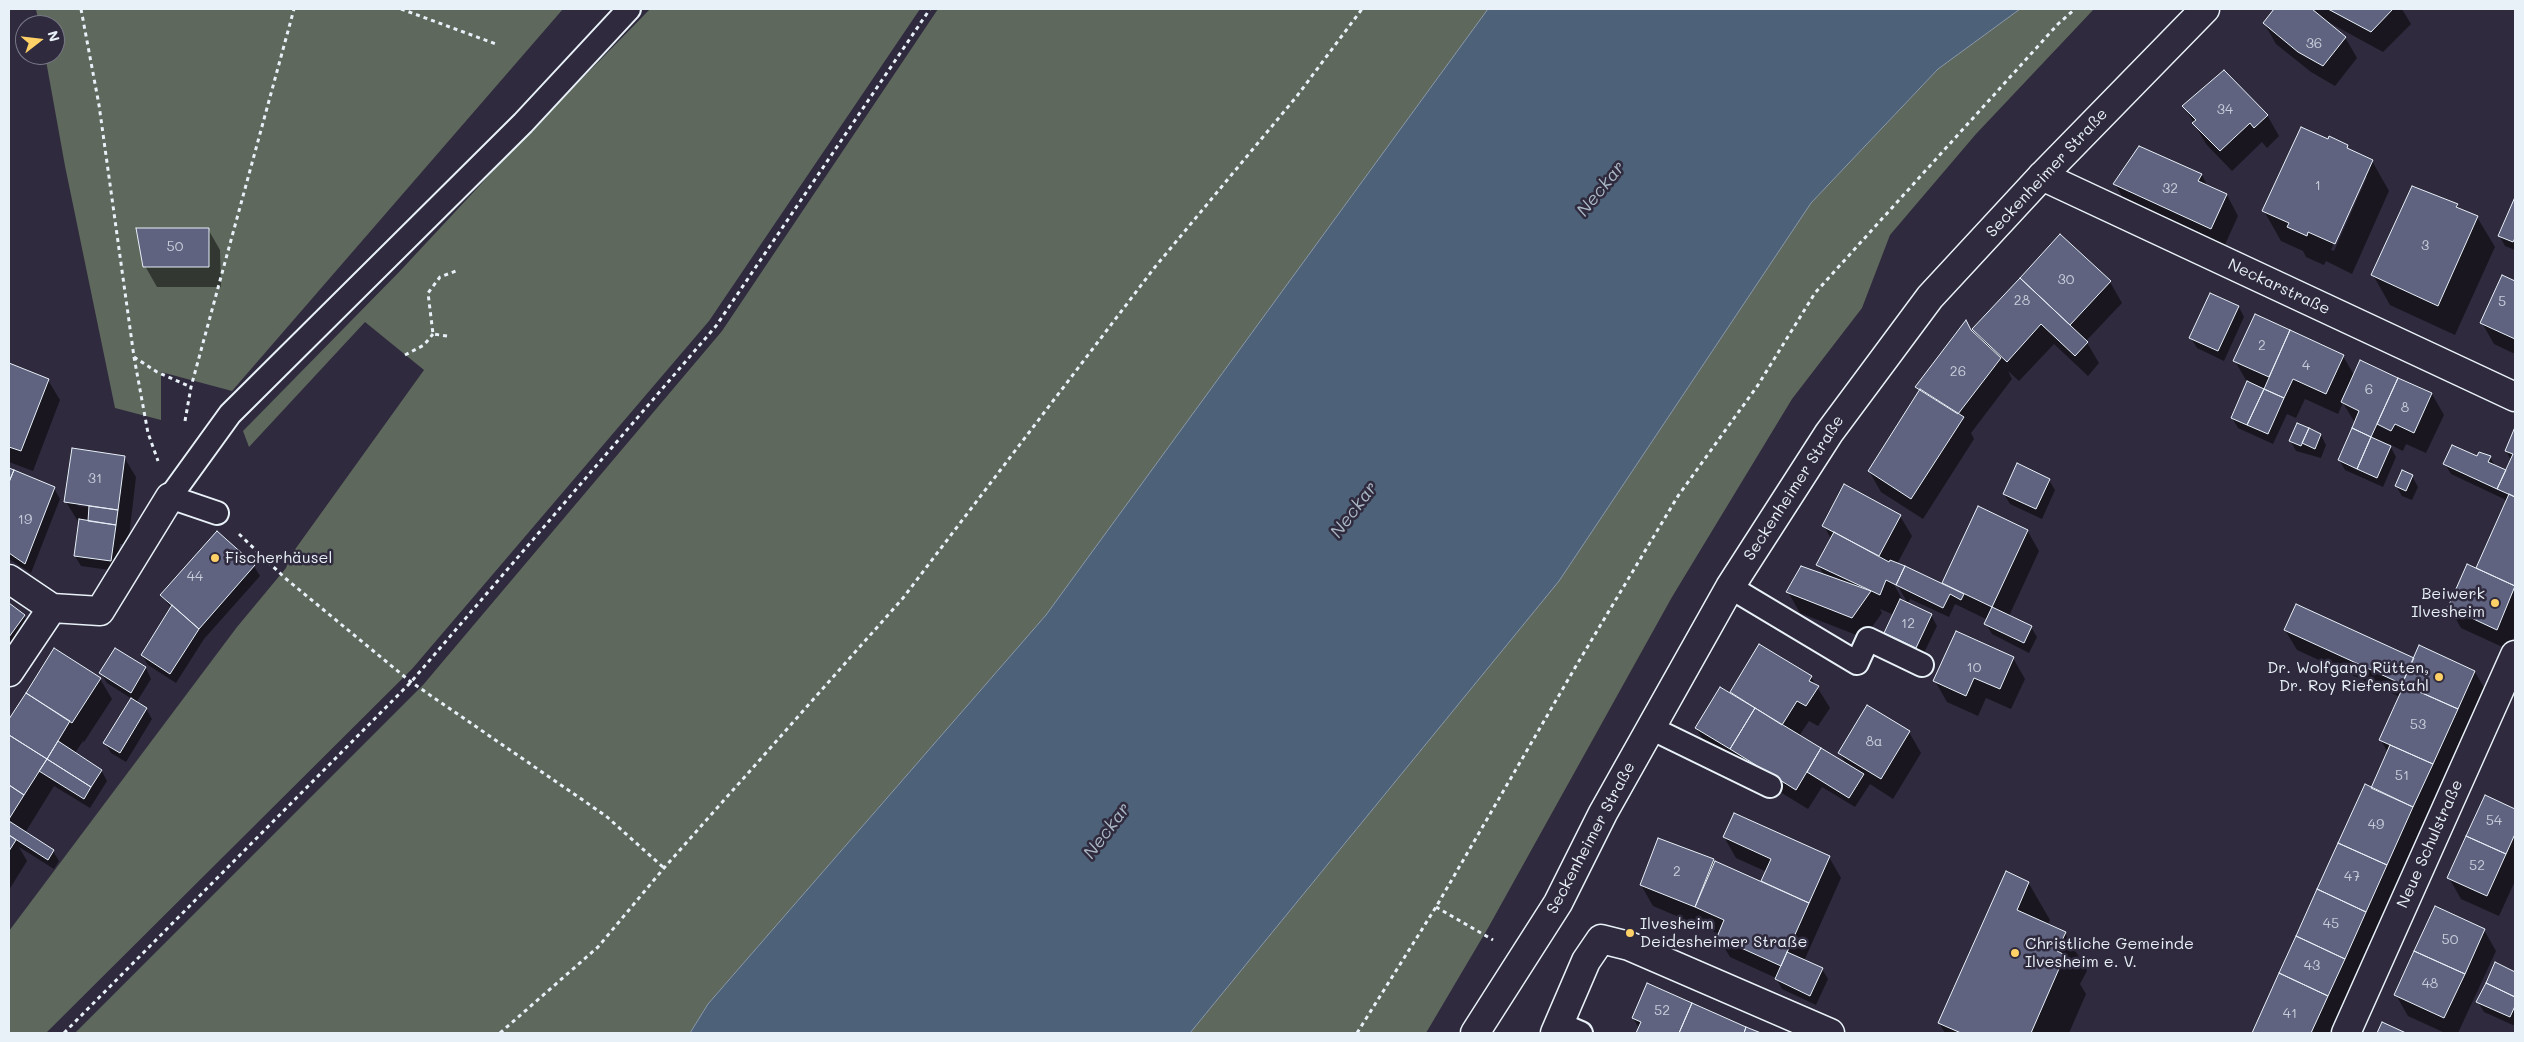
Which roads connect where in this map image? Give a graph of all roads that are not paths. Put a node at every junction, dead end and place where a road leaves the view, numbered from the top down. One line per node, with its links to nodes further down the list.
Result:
1 (629, 9): 5 (lane)
2 (2205, 9): 3 (street, Seckenheimer Straße)
3 (2042, 176): 4 (street, Neckarstraße); 8 (street, Seckenheimer Straße)
4 (2515, 397)
5 (170, 497): 6 (lane); 9 (street)
6 (217, 513)
7 (9, 578): 9 (street)
8 (1730, 587): 11 (lane); 13 (street, Seckenheimer Straße)
9 (52, 608): 12 (street)
10 (2515, 655): 18 (street, Neue Schulstraße)
11 (1922, 665)
12 (9, 672)
13 (1651, 728): 14 (lane); 16 (street, Seckenheimer Straße)
14 (1770, 786)
15 (1565, 1030): 17 (street)
16 (1475, 1033)
17 (1830, 1033)
18 (2346, 1033)

